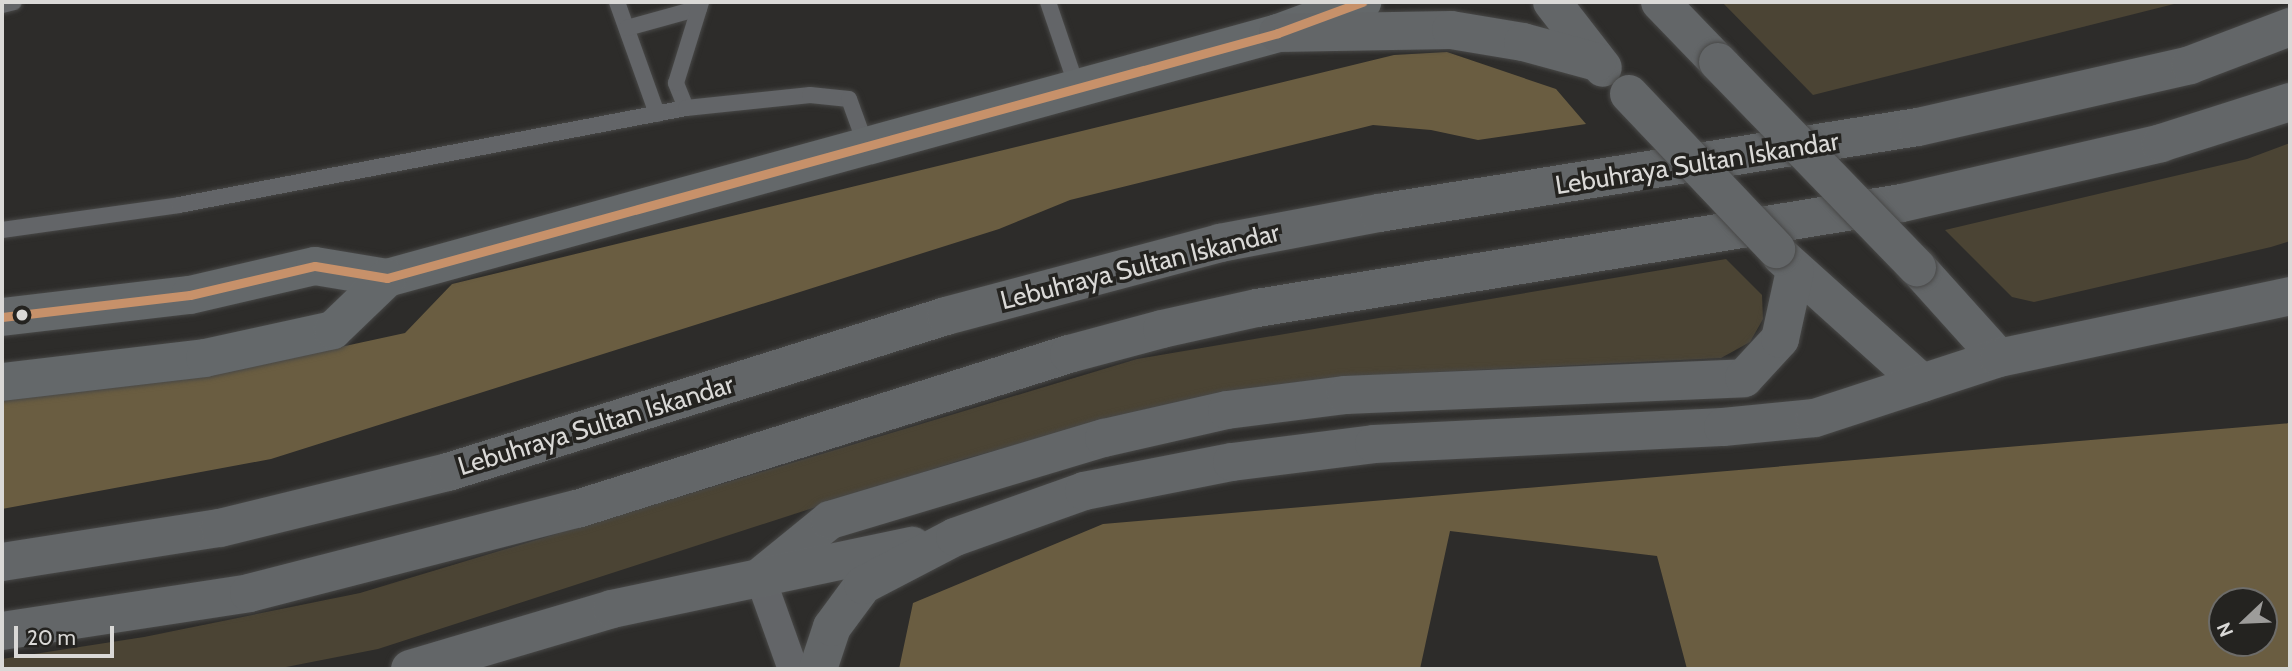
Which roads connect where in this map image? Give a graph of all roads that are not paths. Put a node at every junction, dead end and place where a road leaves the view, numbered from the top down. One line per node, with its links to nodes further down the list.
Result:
1 (14, 2): 7 (lane)
2 (617, 2): 10 (lane)
3 (1048, 2): 13 (lane)
4 (1362, 2): 11 (street)
5 (1552, 2): 12 (main road)
6 (1660, 2): 23 (main road, bridge)
7 (2, 5)
8 (700, 5): 10 (lane); 15 (lane)
9 (2290, 27): 27 (main road, Lebuhraya Sultan Iskandar)
10 (627, 28): 16 (lane)
11 (1278, 33): 12 (main road); 13 (street)
12 (1597, 62): 19 (main road, bridge)
13 (1077, 87): 17 (street)
14 (2290, 102): 29 (main road)
15 (687, 108): 16 (lane); 17 (lane)
16 (657, 114): 18 (lane)
17 (865, 143): 20 (street)
18 (2, 230)
19 (1785, 260): 25 (main road); 28 (main road)
20 (387, 278): 22 (street); 24 (street)
21 (2290, 296): 23 (main road)
22 (2, 317)
23 (1999, 358): 25 (main road)
24 (2, 382)
25 (1922, 383): 26 (main road)
26 (955, 537): 28 (main road); 32 (main road)
27 (2, 562)
28 (760, 577): 30 (main road); 31 (street)
29 (2, 631)
30 (410, 669)
31 (793, 669)
32 (818, 669)

